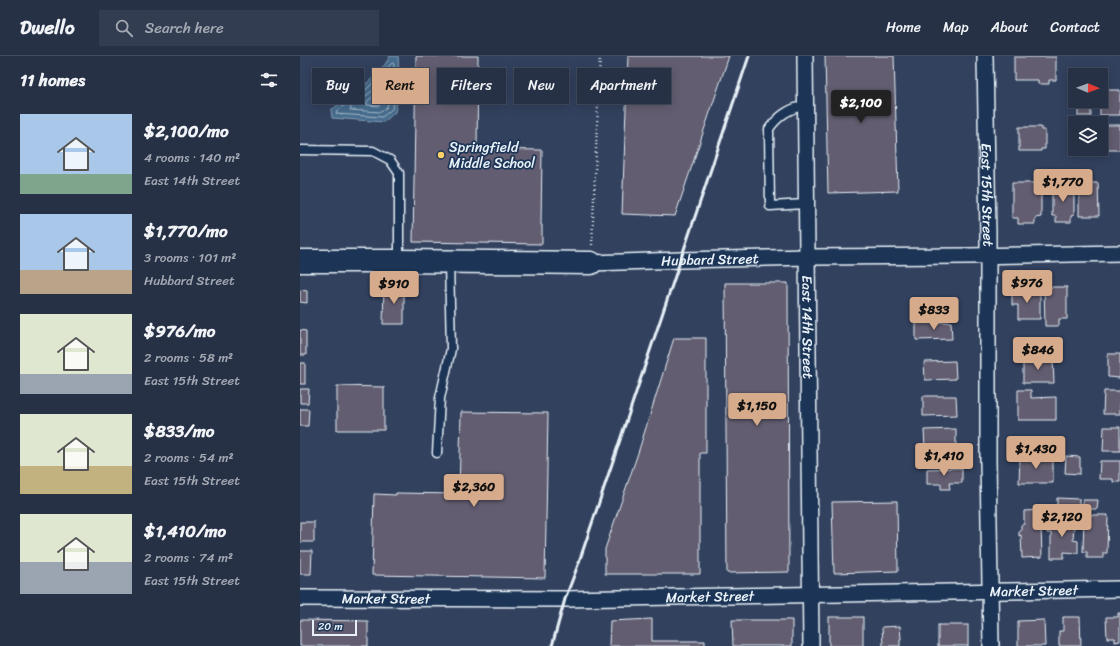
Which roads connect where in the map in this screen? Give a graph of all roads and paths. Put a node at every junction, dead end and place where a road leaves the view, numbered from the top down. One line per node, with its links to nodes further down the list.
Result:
1 (600, 56): 13 (path)
2 (805, 56): 4 (street, East 14th Street)
3 (985, 56): 8 (street, East 15th Street)
4 (805, 105): 6 (street, East 14th Street); 6 (lane)
5 (300, 150): 11 (lane)
6 (806, 204): 9 (street, East 14th Street)
7 (1120, 253): 8 (street, Hubbard Street)
8 (988, 256): 9 (street, Hubbard Street); 16 (street, East 15th Street)
9 (807, 257): 13 (street, Hubbard Street); 17 (street, East 14th Street)
10 (300, 261): 11 (main road, Hubbard Street)
11 (399, 261): 12 (main road, Hubbard Street)
12 (449, 261): 13 (main road, Hubbard Street); 14 (lane)
13 (591, 263)
14 (437, 453)
15 (1120, 588): 16 (street, Market Street)
16 (990, 591): 17 (street, Market Street); 20 (street, East 15th Street)
17 (811, 594): 18 (street, Market Street); 19 (street, East 14th Street)
18 (300, 598)
19 (811, 646)
20 (991, 646)

